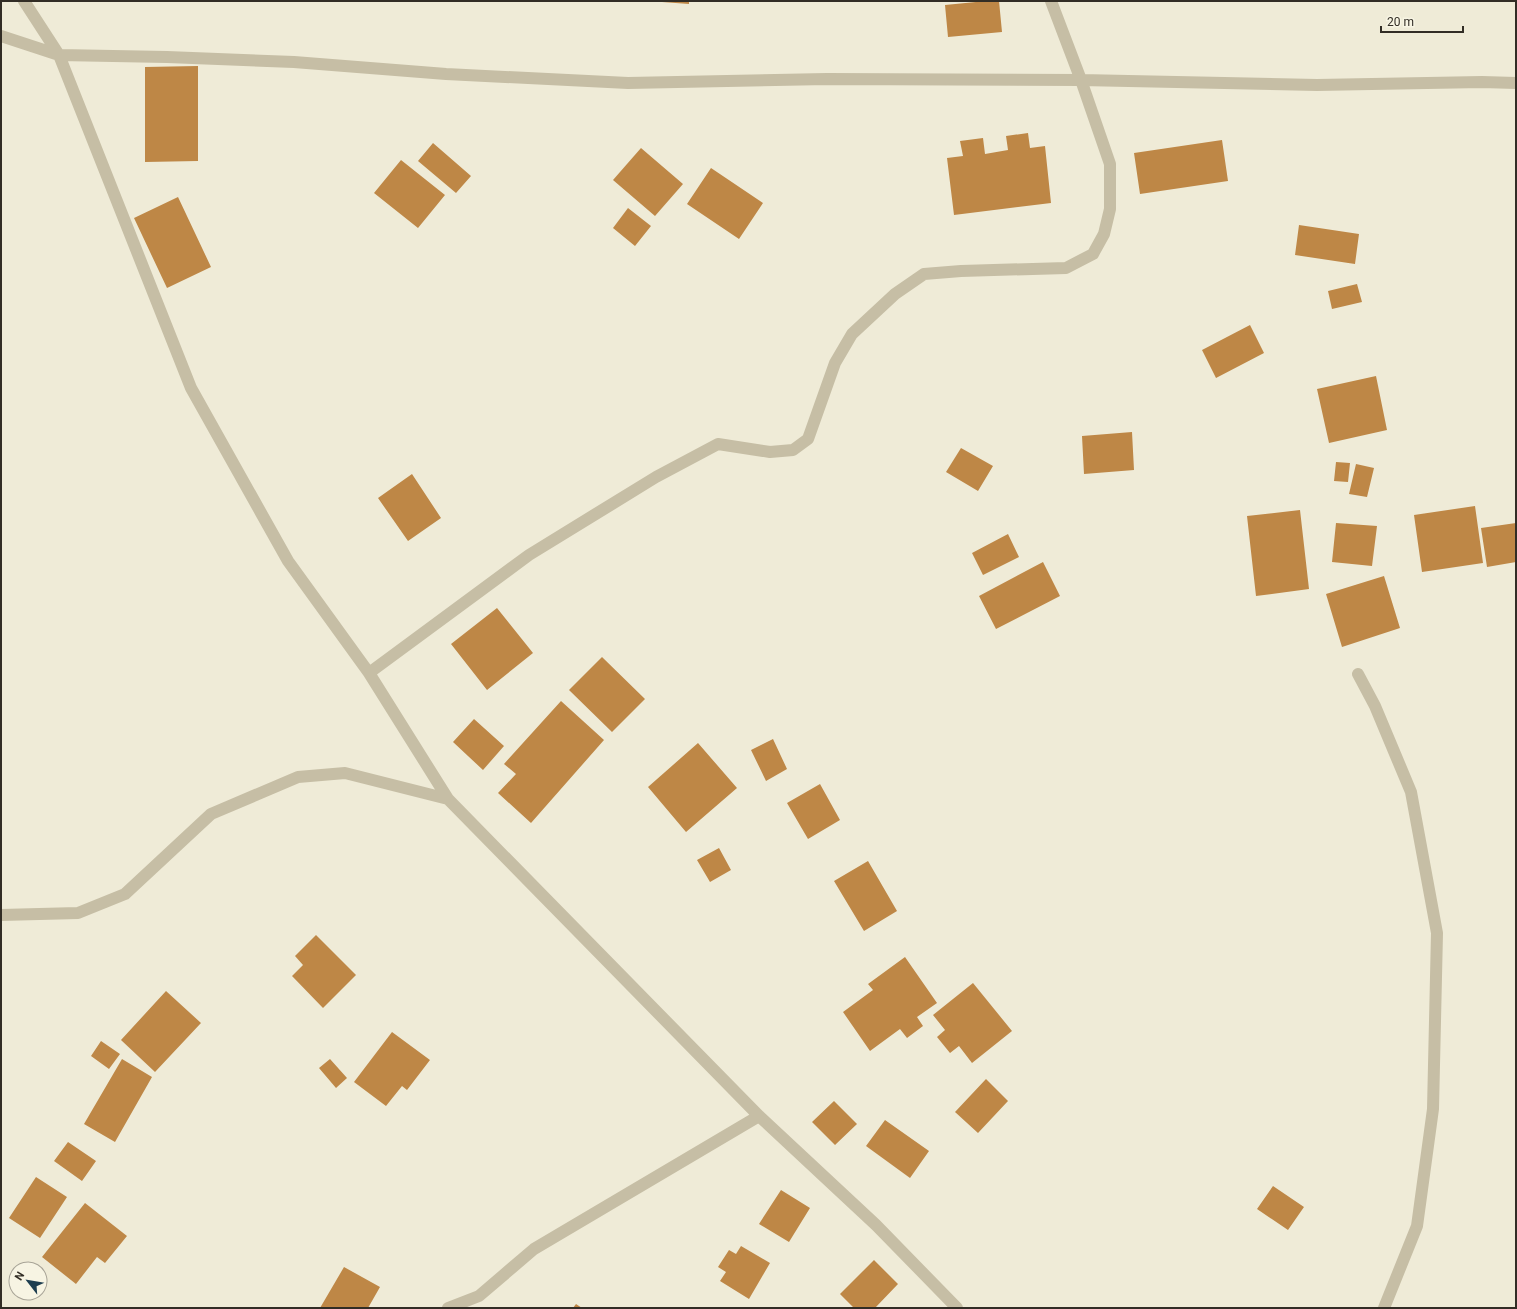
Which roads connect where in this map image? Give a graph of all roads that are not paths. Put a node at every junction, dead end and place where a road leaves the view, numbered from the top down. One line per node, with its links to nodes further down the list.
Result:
1 (24, 1): 4 (street)
2 (1051, 1): 5 (street)
3 (1, 36): 4 (street)
4 (59, 55): 5 (street); 7 (street)
5 (1081, 80): 6 (street); 7 (street)
6 (1516, 83)
7 (369, 673): 9 (street)
8 (1358, 674): 14 (street)
9 (448, 799): 10 (street); 11 (street)
10 (1, 915)
11 (759, 1116): 12 (street); 13 (street)
12 (448, 1308)
13 (957, 1308)
14 (1384, 1308)

